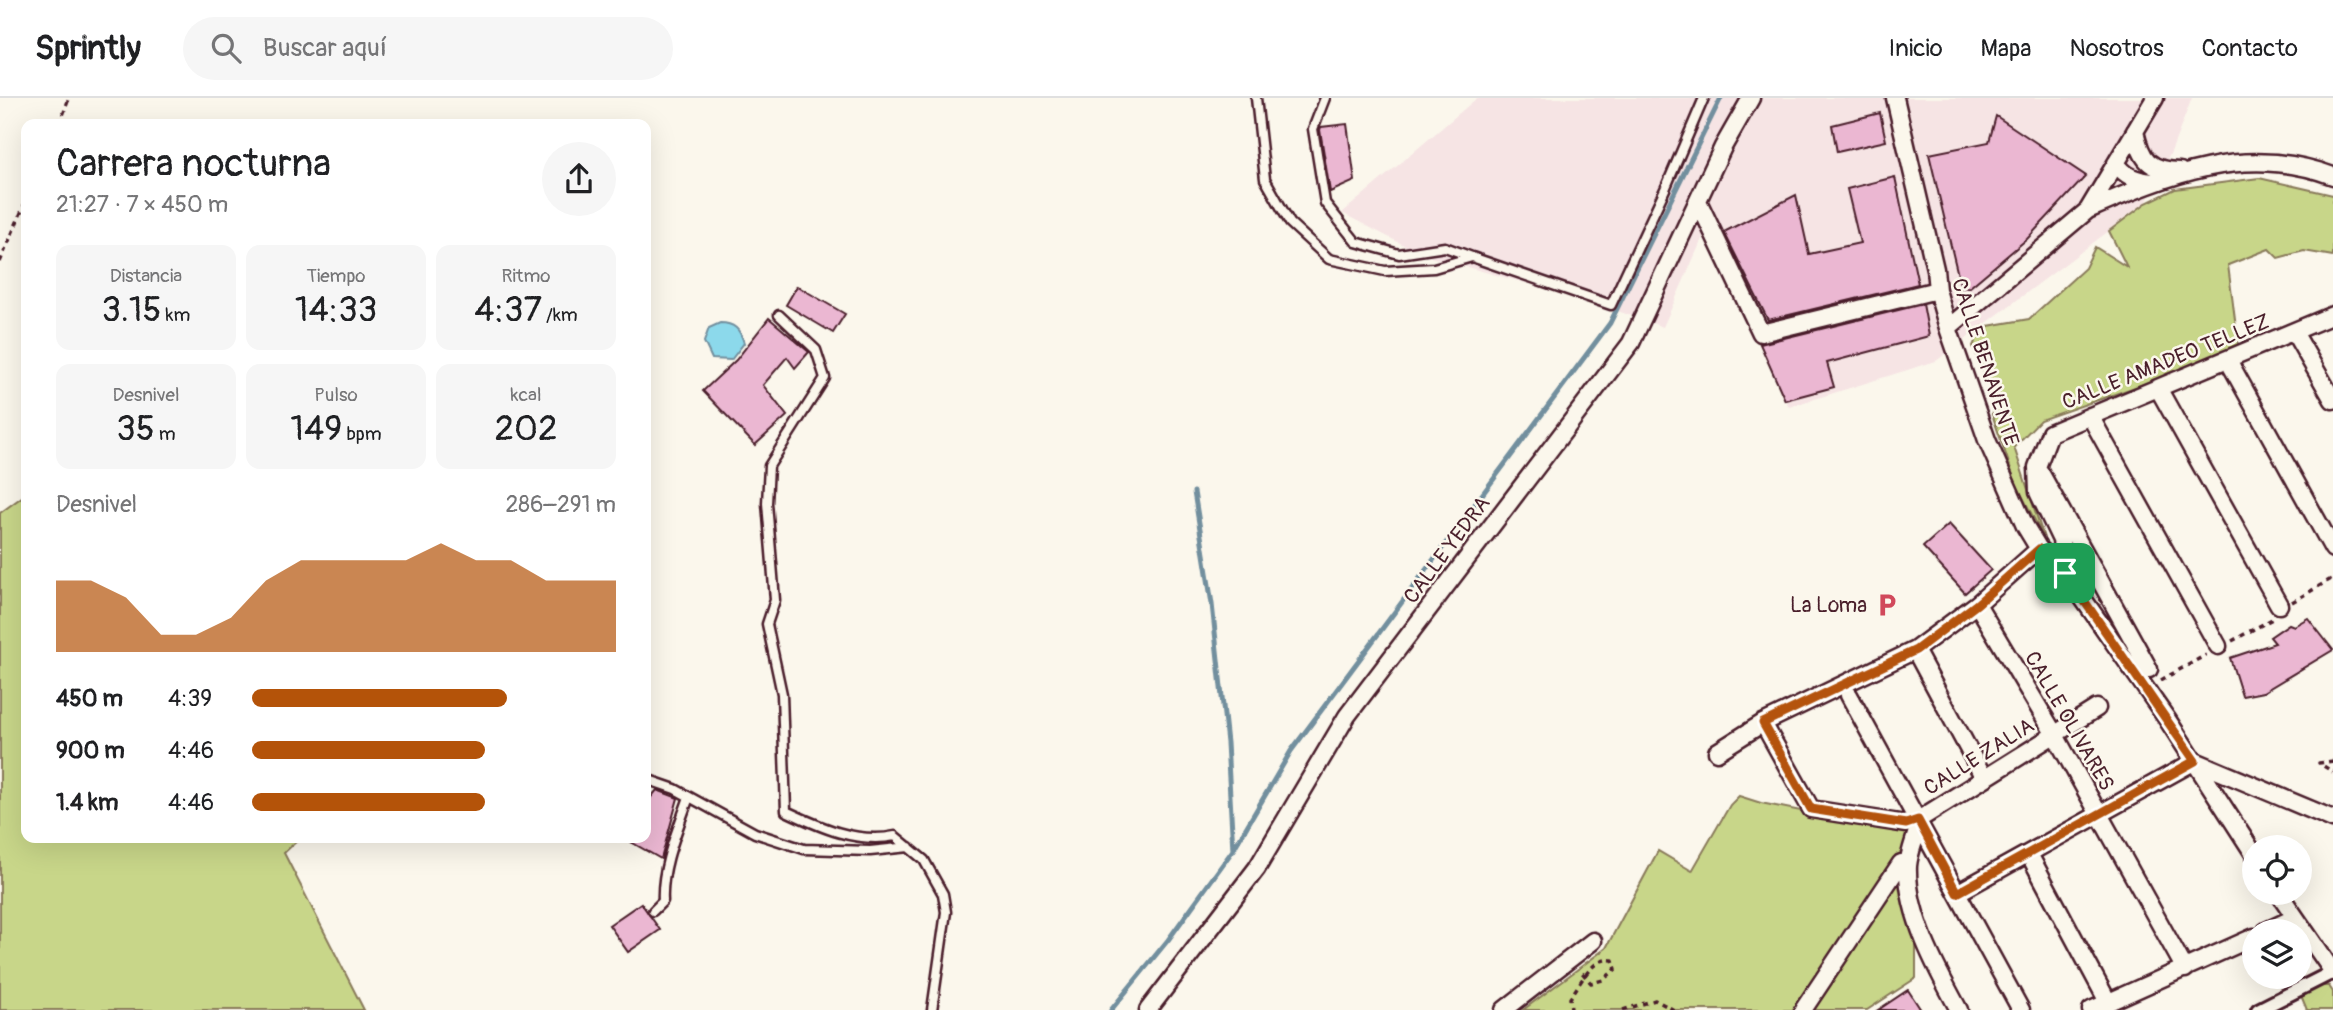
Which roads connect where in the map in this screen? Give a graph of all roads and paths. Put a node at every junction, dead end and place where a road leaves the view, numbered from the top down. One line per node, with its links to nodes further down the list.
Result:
1 (69, 98): 8 (path)
2 (1256, 98): 16 (lane)
3 (1325, 98): 16 (lane)
4 (1704, 98): 16 (lane)
5 (1751, 98): 13 (street, CALLE YEDRA)
6 (1895, 98): 18 (street, CALLE BENAVENTE)
7 (2155, 98): 9 (street)
8 (62, 119)
9 (2135, 131): 10 (street); 11 (street)
10 (2117, 162): 11 (street); 14 (street)
11 (2155, 176): 12 (street); 14 (street)
12 (2333, 176)
13 (1698, 201): 18 (street); 67 (street, CALLE YEDRA)
14 (2088, 210): 21 (street)
15 (21, 213): 17 (path)
16 (1472, 257)
17 (0, 262)
18 (1937, 290): 21 (street, CALLE BENAVENTE)
19 (779, 315): 52 (lane)
20 (2333, 315): 22 (street, CALLE AMADEO TELLEZ)
21 (1948, 328): 28 (street, CALLE BENAVENTE)
22 (2294, 332): 23 (street, CALLE AMADEO TELLEZ); 25 (street)
23 (2228, 360): 24 (street, CALLE AMADEO TELLEZ); 29 (street)
24 (2158, 387): 26 (street, CALLE AMADEO TELLEZ); 33 (street)
25 (2333, 400)
26 (2090, 416): 27 (street, CALLE AMADEO TELLEZ); 34 (street)
27 (2037, 467): 30 (street, CALLE AMADEO TELLEZ); 36 (street)
28 (2039, 549): 30 (street, CALLE BENAVENTE); 32 (street)
29 (2333, 549)
30 (2065, 573): 42 (street)
31 (2333, 578): 33 (path)
32 (1977, 604): 35 (street); 40 (street, CALLE OLIVARES)
33 (2283, 607): 34 (path)
34 (2220, 647): 36 (path)
35 (1916, 650): 39 (street); 45 (street)
36 (2149, 669)
37 (1849, 695): 50 (street)
38 (2097, 708): 40 (street, CALLE ZALIA)
39 (1763, 723): 41 (street); 50 (street)
40 (2055, 734): 45 (street, CALLE ZALIA); 48 (street, CALLE OLIVARES)
41 (1717, 752)
42 (2195, 761): 48 (street); 49 (street); 51 (street)
43 (2333, 761): 44 (path)
44 (2333, 772)
45 (1984, 778): 50 (street, CALLE ZALIA)
46 (651, 781): 47 (lane)
47 (689, 797): 52 (lane); 57 (lane)
48 (2098, 815): 53 (street); 62 (street, CALLE OLIVARES)
49 (2333, 819)
50 (1919, 822): 55 (street); 73 (street)
51 (2242, 835)
52 (909, 847): 66 (lane)
53 (2029, 854): 55 (street); 65 (street)
54 (1901, 863): 72 (street)
55 (1957, 893): 74 (street)
56 (2286, 905): 58 (street)
57 (653, 911)
58 (2294, 918): 63 (street)
59 (1593, 941): 61 (street)
60 (2242, 943): 62 (street)
61 (1567, 962): 64 (path); 68 (street)
62 (2185, 969): 65 (street)
63 (2333, 972): 76 (street)
64 (1586, 977): 64 (path); 69 (path)
65 (2108, 1003): 75 (street)
66 (932, 1010)
67 (1148, 1010)
68 (1504, 1010)
69 (1571, 1010)
70 (1623, 1010): 71 (path)
71 (1674, 1010)
72 (1803, 1010)
73 (1959, 1010)
74 (2021, 1010)
75 (2091, 1010)
76 (2258, 1010)

